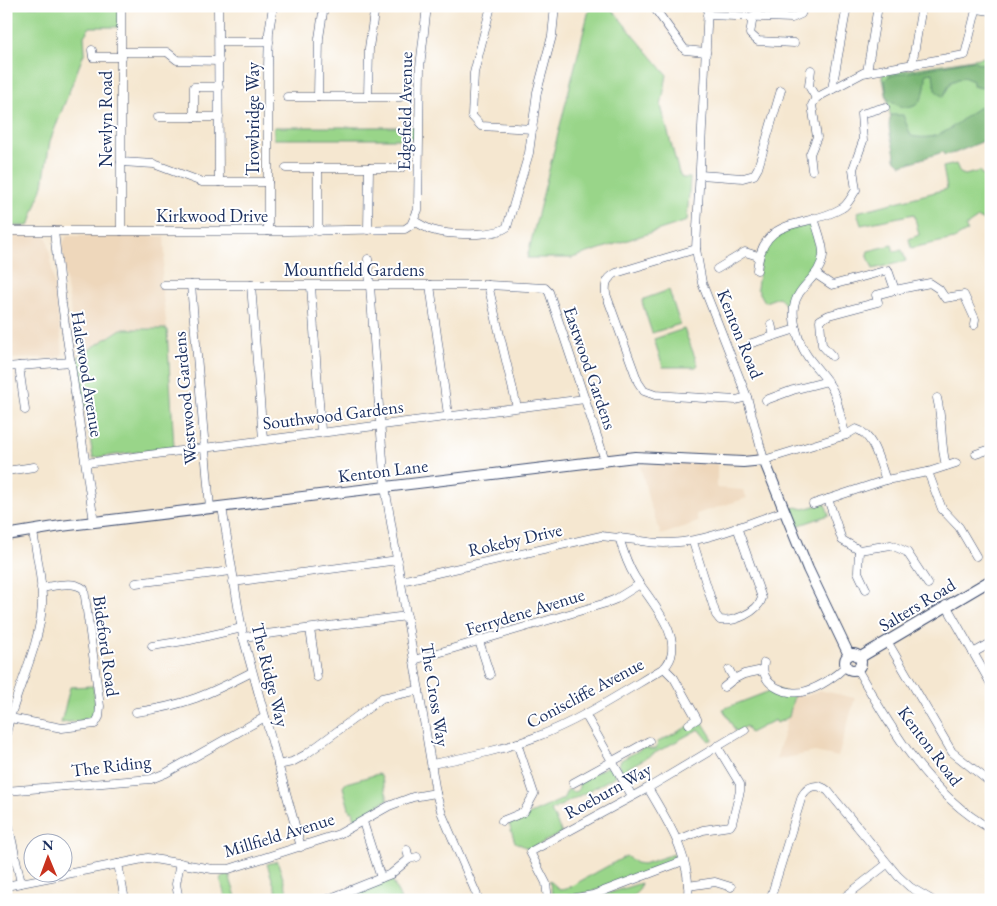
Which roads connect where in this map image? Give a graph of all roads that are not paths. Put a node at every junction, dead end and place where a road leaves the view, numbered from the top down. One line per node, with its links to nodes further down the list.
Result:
1 (122, 6): 25 (street, Newlyn Road)
2 (218, 6): 20 (street)
3 (273, 6): 21 (street, Trowbridge Way)
4 (324, 6): 34 (street)
5 (375, 6): 35 (street)
6 (426, 6): 53 (street, Edgefield Avenue)
7 (491, 6): 42 (street)
8 (555, 6): 42 (street)
9 (653, 6): 24 (street)
10 (708, 6): 18 (street, Kenton Road)
11 (759, 6): 19 (street)
12 (804, 6): 19 (street)
13 (847, 6): 31 (street)
14 (878, 6): 29 (street)
15 (922, 6): 27 (street)
16 (977, 8): 17 (street); 27 (street)
17 (991, 11)
18 (707, 15): 19 (street); 24 (street, Kenton Road)
19 (755, 16): 22 (street)
20 (219, 42): 21 (street); 26 (street)
21 (269, 42): 51 (street, Trowbridge Way)
22 (794, 43)
23 (92, 50): 25 (street)
24 (706, 52): 49 (street, Kenton Road)
25 (122, 55): 26 (street); 43 (street, Newlyn Road)
26 (219, 61): 30 (street)
27 (912, 65): 29 (street)
28 (811, 70): 37 (street)
29 (867, 72): 31 (street)
30 (219, 87): 40 (street); 41 (street)
31 (832, 89): 37 (street)
32 (781, 90): 49 (street)
33 (287, 96): 34 (street)
34 (318, 97): 35 (street)
35 (368, 97): 36 (street)
36 (400, 97)
37 (816, 98): 48 (street)
38 (885, 107): 52 (street)
39 (158, 117): 40 (street)
40 (194, 117): 41 (street)
41 (218, 117): 50 (street)
42 (533, 129): 53 (street)
43 (121, 162): 50 (street); 57 (street, Newlyn Road)
44 (286, 168): 45 (street)
45 (318, 168): 46 (street); 59 (street)
46 (369, 168): 47 (street); 54 (street)
47 (401, 168)
48 (812, 170)
49 (700, 175): 60 (street, Kenton Road)
50 (219, 182): 51 (street)
51 (268, 182): 58 (street, Trowbridge Way)
52 (814, 218): 61 (street); 65 (street)
53 (415, 219): 54 (street, Kirkwood Drive)
54 (368, 230): 59 (street, Kirkwood Drive)
55 (6, 231): 56 (street, Kirkwood Drive)
56 (54, 231): 57 (street, Kirkwood Drive); 81 (street, Halewood Avenue)
57 (121, 231): 58 (street, Kirkwood Drive)
58 (268, 231): 59 (street, Kirkwood Drive)
59 (318, 231)
60 (696, 249): 86 (street, Kenton Road); 86 (street)
61 (758, 256): 63 (street); 64 (street)
62 (368, 259): 69 (street, The Cross Way)
63 (717, 269)
64 (757, 270)
65 (817, 275): 74 (street); 77 (street)
66 (164, 285): 67 (street, Mountfield Gardens)
67 (192, 285): 68 (street, Mountfield Gardens); 98 (street, Westwood Gardens)
68 (251, 285): 72 (street, Mountfield Gardens); 97 (street)
69 (370, 285): 70 (street, Mountfield Gardens); 72 (street, Mountfield Gardens); 94 (street, The Cross Way)
70 (430, 285): 71 (street, Mountfield Gardens); 93 (street)
71 (488, 285): 73 (street, Mountfield Gardens); 91 (street)
72 (310, 286): 95 (street)
73 (545, 288): 88 (street, Eastwood Gardens)
74 (895, 290): 76 (street); 80 (street)
75 (770, 324): 78 (street)
76 (974, 325)
77 (796, 329): 78 (street); 84 (street)
78 (774, 336): 79 (street)
79 (752, 343)
80 (832, 356)
81 (71, 362): 82 (street); 103 (street, Halewood Avenue)
82 (19, 366): 83 (street); 92 (street)
83 (6, 367)
84 (828, 381): 85 (street); 96 (street)
85 (780, 396): 89 (street); 90 (street)
86 (747, 397): 102 (street, Kenton Road)
87 (937, 398): 105 (street)
88 (585, 399): 91 (street, Southwood Gardens); 101 (street, Eastwood Gardens)
89 (766, 400)
90 (782, 405)
91 (517, 407): 93 (street, Southwood Gardens)
92 (25, 410)
93 (448, 416): 94 (street, Southwood Gardens)
94 (378, 424): 95 (street, Southwood Gardens); 110 (street, The Cross Way)
95 (321, 432): 97 (street, Southwood Gardens)
96 (846, 435): 102 (street); 109 (street)
97 (263, 439): 98 (street, Southwood Gardens)
98 (203, 447): 103 (street, Southwood Gardens); 114 (street, Westwood Gardens)
99 (990, 452): 100 (street)
100 (976, 454)
101 (605, 460): 102 (main road, Kenton Lane); 110 (main road, Kenton Lane)
102 (764, 460): 115 (main road, Kenton Road)
103 (86, 463): 116 (street, Halewood Avenue)
104 (956, 463): 105 (street)
105 (946, 466): 108 (street)
106 (34, 467): 107 (street)
107 (6, 471)
108 (928, 472): 109 (street); 123 (street)
109 (886, 480): 111 (street)
110 (385, 488): 113 (main road, Kenton Lane); 124 (street, The Cross Way)
111 (828, 499): 112 (street); 122 (street)
112 (814, 504)
113 (222, 507): 114 (main road, Kenton Lane); 125 (street, The Ridge Way)
114 (210, 508): 116 (main road, Kenton Lane)
115 (784, 511): 117 (street, Rokeby Drive); 144 (main road, Kenton Road)
116 (94, 522): 118 (main road, Kenton Lane)
117 (737, 528): 121 (street, Rokeby Drive); 121 (street)
118 (33, 531): 119 (main road, Kenton Lane); 132 (street)
119 (6, 535)
120 (618, 537): 121 (street, Rokeby Drive); 127 (street, Rokeby Drive); 130 (street)
121 (693, 542)
122 (859, 550): 131 (street); 133 (street)
123 (976, 556)
124 (398, 560): 127 (street, The Cross Way); 128 (street)
125 (231, 571): 128 (street, The Ridge Way); 129 (street)
126 (991, 580): 134 (main road, Salters Road)
127 (401, 581): 135 (street, The Cross Way)
128 (233, 582): 136 (street, The Ridge Way)
129 (136, 583)
130 (640, 584): 139 (street, Ferrydene Avenue); 147 (street)
131 (928, 584)
132 (41, 588): 159 (street); 159 (street, Bideford Road)
133 (866, 589)
134 (946, 605): 140 (main road, Salters Road); 143 (street)
135 (407, 616): 137 (street); 145 (street, The Cross Way)
136 (242, 628): 138 (street, The Ridge Way); 142 (street)
137 (310, 629): 138 (street); 151 (street)
138 (243, 637): 149 (street, The Ridge Way)
139 (479, 641): 145 (street, Ferrydene Avenue); 150 (street)
140 (887, 641): 144 (main road, Salters Road); 170 (street)
141 (991, 643): 143 (street)
142 (152, 646)
143 (973, 653): 153 (street)
144 (854, 656): 146 (main road)
145 (414, 660): 155 (street, The Cross Way)
146 (851, 667): 152 (street); 178 (street, Kenton Road)
147 (664, 668): 157 (street, Coniscliffe Avenue); 160 (street)
148 (729, 670): 152 (street)
149 (252, 672): 156 (street); 158 (street, The Ridge Way)
150 (490, 675)
151 (317, 676)
152 (734, 679): 154 (street)
153 (991, 684)
154 (724, 687)
155 (419, 690): 167 (street); 168 (street, The Cross Way)
156 (136, 712)
157 (584, 714): 164 (street, Coniscliffe Avenue); 166 (street)
158 (264, 717): 167 (street, The Ridge Way); 172 (street, The Riding)
159 (10, 718): 162 (street)
160 (689, 724)
161 (745, 730): 165 (street, Roeburn Way)
162 (6, 734)
163 (649, 741): 166 (street)
164 (517, 743): 168 (street, Coniscliffe Avenue); 176 (street)
165 (718, 746): 171 (street, Roeburn Way); 179 (street)
166 (612, 761): 169 (street); 174 (street)
167 (278, 764): 180 (street, The Ridge Way)
168 (432, 764): 173 (street, The Cross Way)
169 (573, 783)
170 (991, 783)
171 (648, 788): 174 (street, Roeburn Way); 179 (street)
172 (6, 791)
173 (436, 793): 177 (street, Millfield Avenue); 194 (street, The Cross Way)
174 (632, 796): 195 (street, Roeburn Way)
175 (6, 813): 187 (street)
176 (502, 821)
177 (363, 822): 180 (street, Millfield Avenue); 186 (street)
178 (991, 829)
179 (678, 840): 182 (street)
180 (301, 847): 183 (street, Millfield Avenue)
181 (407, 850): 186 (street)
182 (683, 861): 189 (street); 196 (street)
183 (180, 863): 184 (street, Millfield Avenue); 192 (street)
184 (118, 864): 187 (street, Millfield Avenue); 191 (street)
185 (887, 864): 198 (street); 199 (street); 200 (street)
186 (382, 878): 193 (street)
187 (21, 883): 188 (street, Millfield Avenue)
188 (6, 886)
189 (688, 886): 190 (street); 197 (street)
190 (731, 887)
191 (125, 900)
192 (179, 900)
193 (326, 900)
194 (479, 900)
195 (548, 900)
196 (565, 900)
197 (688, 900)
198 (770, 900)
199 (841, 900)
200 (932, 900)

